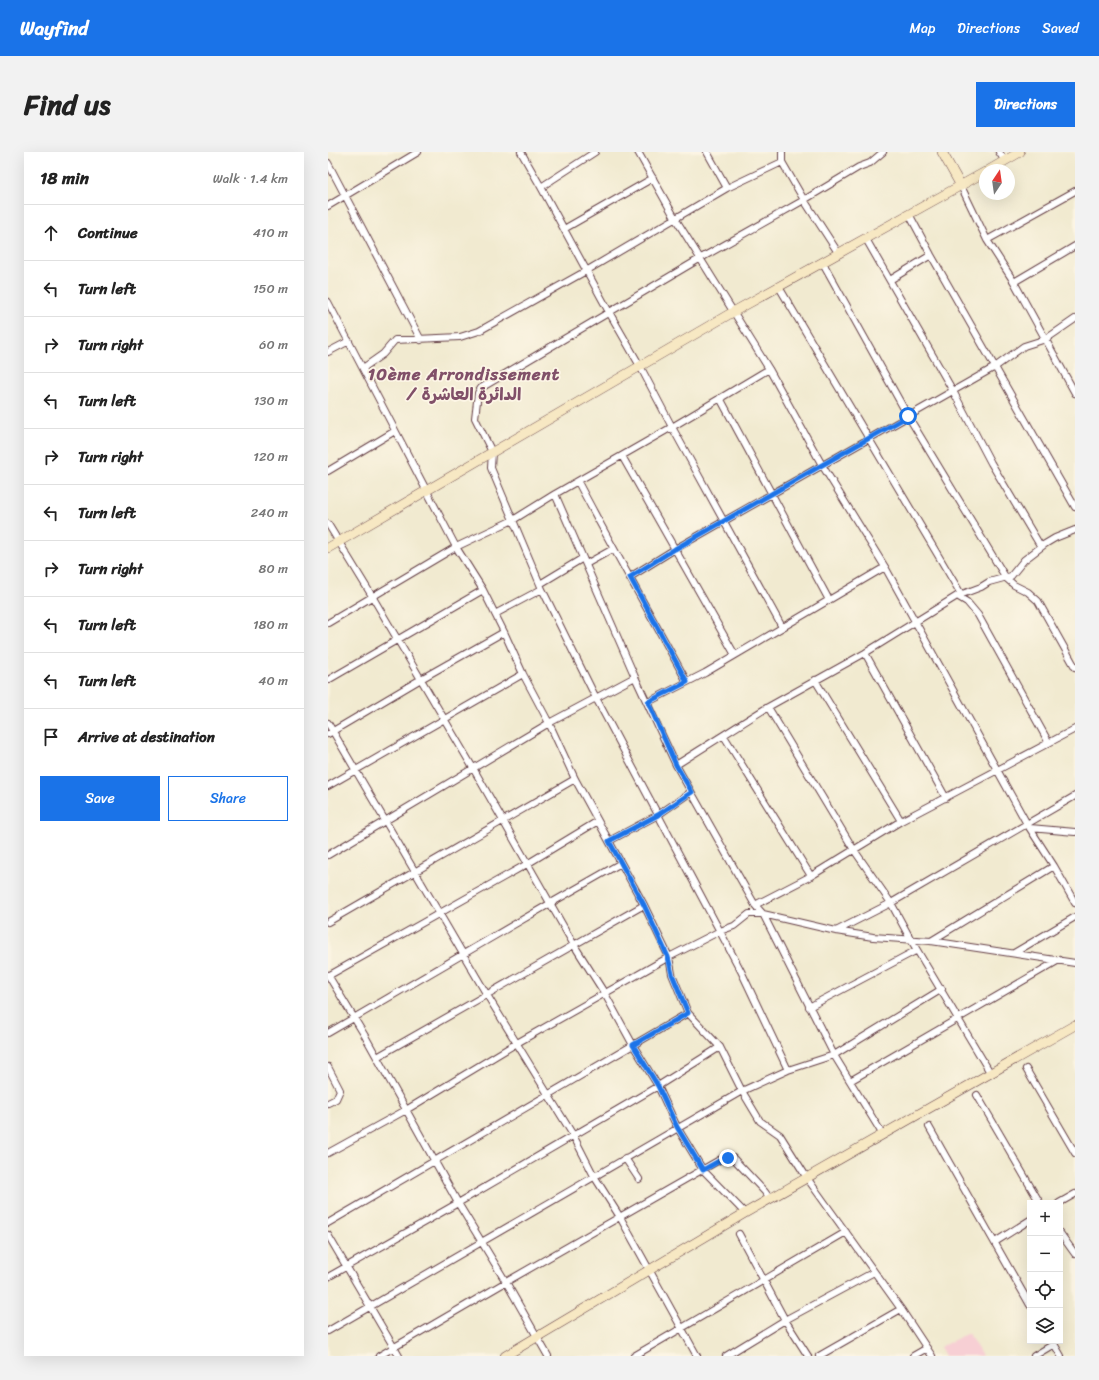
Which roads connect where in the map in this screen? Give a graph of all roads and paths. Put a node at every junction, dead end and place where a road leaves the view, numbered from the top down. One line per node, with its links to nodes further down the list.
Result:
1 (418, 152): 21 (street)
2 (521, 152): 18 (street)
3 (595, 152): 18 (street)
4 (638, 152): 16 (street)
5 (707, 152): 19 (street)
6 (782, 152): 12 (street)
7 (883, 152): 22 (street)
8 (942, 152): 17 (street)
9 (999, 152): 11 (street)
10 (1020, 152): 11 (street)
11 (1005, 161): 14 (street)
12 (782, 162): 19 (street); 22 (street)
13 (328, 163): 21 (street)
14 (1000, 164)
15 (979, 176): 17 (street)
16 (653, 178): 25 (street); 26 (street)
17 (961, 186): 24 (street); 28 (street)
18 (541, 188): 26 (street)
19 (728, 188): 25 (street)
20 (1075, 191): 28 (street)
21 (345, 195): 23 (street); 42 (street)
22 (804, 200): 30 (street); 32 (street)
23 (328, 206)
24 (909, 214): 27 (street); 31 (street)
25 (675, 218): 32 (street); 34 (street)
26 (564, 229): 34 (street)
27 (866, 239): 30 (street); 35 (street)
28 (988, 240): 36 (street)
29 (1075, 246): 36 (street)
30 (839, 254): 33 (street)
31 (931, 255): 35 (street); 47 (street)
32 (700, 258): 39 (street); 40 (street)
33 (823, 263): 37 (street); 53 (street)
34 (586, 271): 39 (street); 42 (street)
35 (890, 280): 50 (street)
36 (1014, 282): 43 (street)
37 (779, 287): 40 (street); 56 (street)
38 (328, 302): 44 (street)
39 (609, 312): 46 (street); 57 (street)
40 (733, 312): 46 (street); 49 (street)
41 (1075, 320): 43 (street)
42 (421, 340): 48 (street)
43 (1046, 340): 47 (street); 51 (street)
44 (349, 341): 45 (street); 48 (street)
45 (328, 352)
46 (640, 366): 54 (street); 57 (street)
47 (995, 367): 50 (street); 65 (street)
48 (363, 368): 55 (street)
49 (769, 369): 52 (street); 59 (street)
50 (953, 392): 53 (street); 72 (street)
51 (1075, 392)
52 (720, 398): 54 (street); 64 (street)
53 (908, 416): 56 (street); 79 (street)
54 (672, 427): 58 (street); 67 (street)
55 (395, 431): 60 (street); 62 (street)
56 (868, 439): 59 (street); 82 (street)
57 (492, 452): 62 (street); 66 (street)
58 (622, 456): 61 (street); 75 (street)
59 (822, 465): 64 (street); 77 (street)
60 (328, 471)
61 (578, 482): 63 (street); 74 (street)
62 (426, 491): 70 (street); 71 (street)
63 (555, 494): 66 (street); 76 (street)
64 (772, 494): 67 (street); 84 (street)
65 (1075, 507)
66 (513, 520): 71 (street); 80 (street)
67 (725, 521): 75 (street); 88 (street)
68 (328, 524): 70 (street)
69 (1075, 530): 72 (street)
70 (340, 541): 73 (street); 83 (street)
71 (456, 547): 81 (street); 83 (street)
72 (1041, 547): 79 (street)
73 (328, 548)
74 (613, 549): 76 (street); 78 (street)
75 (675, 549): 78 (street); 92 (street)
76 (585, 561): 80 (street); 95 (street)
77 (885, 567): 84 (street); 86 (street)
78 (630, 577): 99 (street)
79 (1006, 578): 82 (street); 93 (street)
80 (541, 587): 85 (street); 100 (street)
81 (483, 590): 85 (street); 90 (street)
82 (959, 595): 86 (street); 109 (street)
83 (372, 596): 87 (street); 90 (street)
84 (829, 600): 88 (street)
85 (495, 614): 89 (street)
86 (916, 621): 91 (street); 113 (street)
87 (328, 623)
88 (782, 627): 92 (street)
89 (504, 632): 94 (street); 96 (street)
90 (398, 640): 96 (street); 97 (street)
91 (864, 652): 98 (street); 118 (street)
92 (735, 654): 99 (street)
93 (1075, 667)
94 (523, 674): 103 (street); 105 (street)
95 (635, 677): 100 (street); 101 (street)
96 (421, 679): 103 (street); 107 (street)
97 (328, 680)
98 (816, 680): 102 (street); 122 (street)
99 (687, 682): 101 (street)
100 (596, 698): 105 (street); 119 (street)
101 (648, 702): 110 (street)
102 (768, 707): 108 (street); 127 (street)
103 (444, 720): 111 (street); 112 (street)
104 (328, 722): 107 (street)
105 (549, 723): 111 (street); 114 (street)
106 (1075, 729): 109 (street)
107 (331, 733): 112 (street)
108 (724, 736): 110 (street); 133 (street)
109 (1049, 743): 113 (street)
110 (676, 765): 116 (street)
111 (473, 768): 120 (street); 121 (street)
112 (356, 770): 115 (street); 121 (street)
113 (998, 770): 118 (street); 124 (street)
114 (575, 779): 120 (street); 123 (street)
115 (328, 786)
116 (692, 792): 119 (street); 138 (street)
117 (1075, 796): 124 (street)
118 (946, 798): 122 (street)
119 (658, 815): 126 (street); 143 (street)
120 (503, 820): 130 (street); 132 (street)
121 (386, 821): 128 (street); 132 (street)
122 (901, 821): 127 (street)
123 (598, 822): 126 (street); 130 (street)
124 (1029, 826): 125 (street); 131 (street); 135 (street)
125 (1075, 832)
126 (609, 841): 129 (street)
127 (854, 850): 133 (street); 135 (street)
128 (328, 855)
129 (621, 863): 134 (street); 137 (street)
130 (527, 864): 134 (street); 139 (street)
131 (1054, 866): 136 (street); 146 (street)
132 (415, 871): 139 (street); 142 (street)
133 (811, 876): 138 (street)
134 (550, 902): 147 (street); 149 (street)
135 (891, 903): 144 (street); 145 (street)
136 (1075, 904)
137 (644, 905): 147 (street); 151 (street)
138 (755, 906): 140 (street)
139 (440, 914): 149 (street); 154 (street)
140 (763, 914): 143 (street); 144 (street); 158 (street)
141 (1075, 917): 150 (street)
142 (328, 922)
143 (720, 931): 151 (street); 171 (street)
144 (836, 931): 145 (street)
145 (911, 940): 146 (street); 148 (street)
146 (931, 941): 150 (street)
147 (574, 944): 156 (street); 157 (street)
148 (917, 950): 155 (street); 158 (street)
149 (463, 953): 157 (street); 160 (street)
150 (1014, 953): 152 (street)
151 (668, 957): 156 (street); 159 (street)
152 (1059, 960): 153 (street); 161 (street)
153 (1075, 962)
154 (328, 975): 160 (street)
155 (942, 989): 161 (street); 167 (street)
156 (605, 994): 164 (street); 165 (street)
157 (487, 995): 164 (street); 168 (street)
158 (809, 1007): 167 (street)
159 (688, 1013): 165 (street); 166 (street)
160 (354, 1017): 163 (street); 168 (street)
161 (958, 1019): 172 (street); 173 (street)
162 (1075, 1026): 172 (street)
163 (328, 1033)
164 (517, 1043): 176 (street); 179 (street)
165 (633, 1045): 174 (street); 176 (street)
166 (720, 1047): 174 (street); 175 (street)
167 (834, 1055): 171 (street); 173 (street)
168 (377, 1057): 179 (street)
169 (328, 1066): 178 (street)
170 (1026, 1069): 185 (street)
171 (788, 1070): 175 (street)
172 (991, 1074): 183 (street)
173 (850, 1081): 183 (street)
174 (658, 1086): 180 (street); 182 (street)
175 (742, 1091): 180 (street); 190 (street)
176 (548, 1095): 182 (street); 187 (street)
177 (978, 1095): 194 (street)
178 (328, 1103)
179 (406, 1110): 184 (street); 187 (street)
180 (677, 1127): 186 (street); 188 (street)
181 (929, 1127): 206 (street)
182 (573, 1135): 189 (street); 196 (street)
183 (883, 1135): 190 (street)
184 (328, 1153)
185 (1075, 1153)
186 (625, 1158): 189 (street); 191 (street)
187 (434, 1161): 196 (street); 200 (street)
188 (703, 1170): 193 (street); 197 (street); 198 (street)
189 (594, 1176): 198 (street); 205 (street)
190 (807, 1178): 193 (street); 201 (street)
191 (639, 1179)
192 (1075, 1194): 195 (street)
193 (770, 1199): 197 (street)
194 (1038, 1200)
195 (1063, 1201)
196 (458, 1203): 205 (street); 208 (street)
197 (745, 1213): 209 (street)
198 (620, 1217): 209 (street); 213 (street)
199 (1027, 1222): 206 (street)
200 (328, 1223)
201 (846, 1232): 210 (street); 212 (street)
202 (739, 1234): 212 (street)
203 (328, 1235): 208 (street)
204 (1062, 1236): 207 (street)
205 (482, 1242): 213 (street); 215 (street)
206 (995, 1242): 214 (street)
207 (1075, 1254)
208 (347, 1267): 211 (street); 215 (street)
209 (650, 1270): 218 (street); 220 (street)
210 (874, 1272): 216 (street); 217 (street)
211 (328, 1277)
212 (763, 1280): 217 (street); 218 (street)
213 (506, 1282): 220 (street); 223 (street)
214 (1027, 1300)
215 (370, 1306): 219 (street); 223 (street)
216 (901, 1309): 224 (street); 233 (street)
217 (785, 1320): 231 (street); 232 (street)
218 (682, 1328): 229 (street); 230 (street)
219 (328, 1331)
220 (538, 1337): 227 (street); 228 (street)
221 (1052, 1344): 236 (street)
222 (1054, 1344): 237 (street)
223 (394, 1347): 225 (street); 226 (street)
224 (927, 1348): 234 (street); 235 (street)
225 (379, 1356)
226 (399, 1356)
227 (505, 1356)
228 (548, 1356)
229 (634, 1356)
230 (697, 1356)
231 (726, 1356)
232 (808, 1356)
233 (818, 1356)
234 (913, 1356)
235 (932, 1356)
236 (1034, 1356)
237 (1061, 1356)

